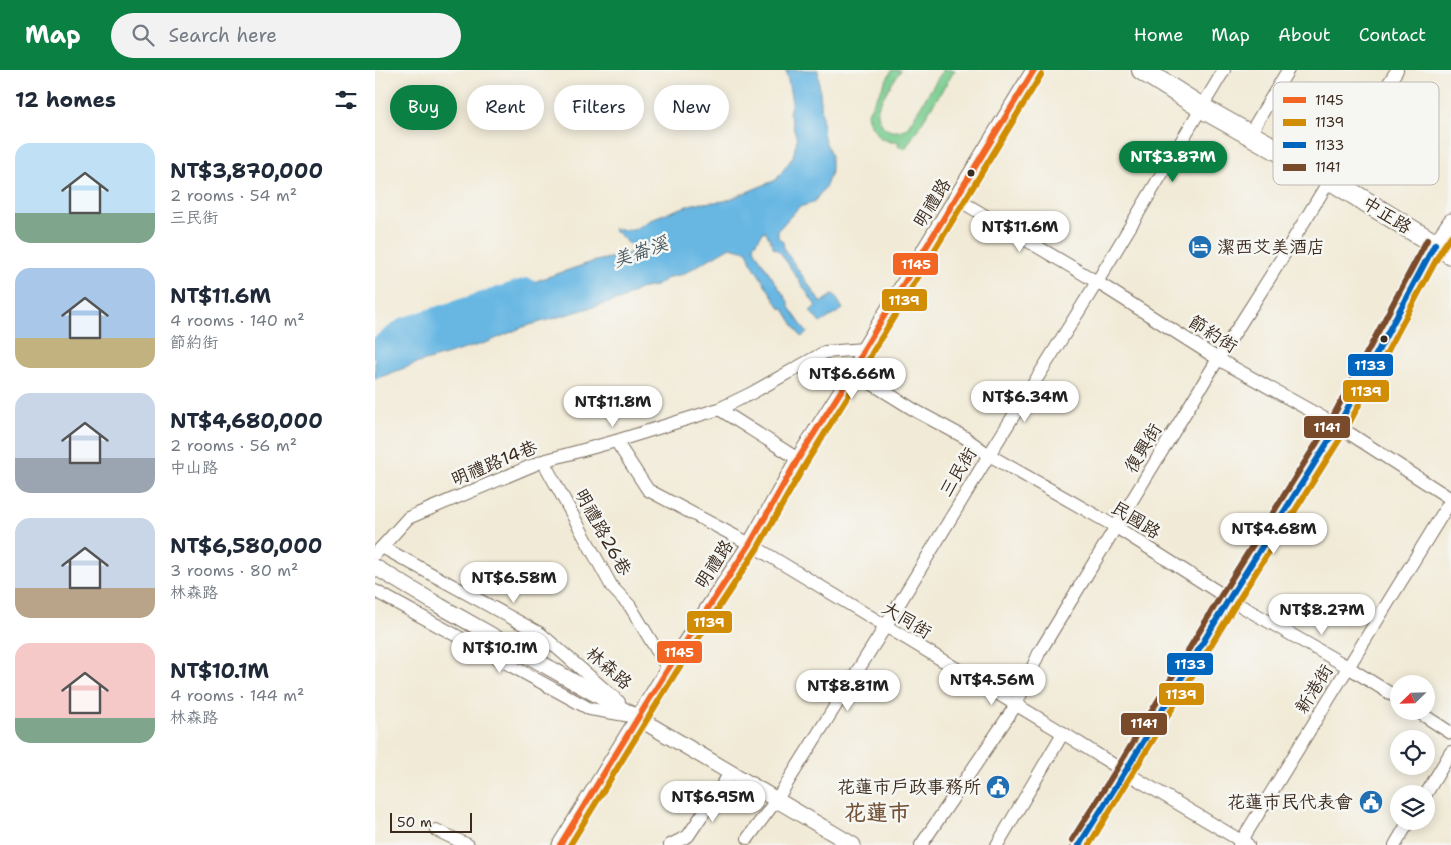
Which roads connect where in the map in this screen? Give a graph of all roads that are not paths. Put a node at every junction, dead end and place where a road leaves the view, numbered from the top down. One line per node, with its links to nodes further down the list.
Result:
1 (1034, 70): 14 (street, 明禮路)
2 (1142, 70): 9 (main road, 中正路)
3 (1224, 70): 9 (street, 三民街)
4 (1288, 70): 6 (street)
5 (1397, 70): 7 (street, 復興街)
6 (1281, 82)
7 (1390, 82)
8 (1273, 95): 10 (street)
9 (1202, 108): 10 (main road, 中正路); 17 (street, 三民街)
10 (1249, 135): 11 (main road, 中正路)
11 (1273, 148)
12 (1325, 185): 19 (street, 復興街)
13 (1339, 185): 16 (main road, 中正路)
14 (957, 199): 17 (street, 節約街); 18 (street, 明禮路)
15 (1451, 221): 16 (street)
16 (1443, 249): 22 (street)
17 (1097, 282): 19 (street, 節約街); 24 (street, 三民街)
18 (864, 349): 20 (street, 明禮路); 21 (street, 明禮路14巷)
19 (1218, 359): 22 (street, 節約街); 28 (street, 復興街)
20 (850, 377): 24 (street, 民國路); 25 (street, 明禮路)
21 (719, 409): 23 (street, 明禮路14巷); 25 (street)
22 (1338, 426): 27 (street, 節約街); 33 (street)
23 (616, 442): 26 (street, 明禮路14巷); 29 (street, 大同街)
24 (989, 454): 28 (street, 民國路); 34 (street, 三民街)
25 (798, 459): 29 (street, 明禮路)
26 (543, 461): 30 (street, 明禮路14巷); 36 (street, 明禮路26巷)
27 (1451, 499): 35 (street, 新港街)
28 (1115, 527): 33 (street, 民國路); 38 (street, 復興街)
29 (750, 544): 34 (street, 大同街); 36 (street, 明禮路)
30 (378, 550): 39 (street, 林森路)
31 (375, 567): 39 (street, 林森路)
32 (375, 591): 39 (street, 林森路)
33 (1229, 599): 35 (street, 民國路); 45 (street)
34 (885, 627): 38 (street, 大同街); 47 (street, 三民街)
35 (1348, 667): 37 (street, 民國路); 51 (street, 新港街)
36 (668, 669): 39 (street, 明禮路)
37 (1390, 693)
38 (1016, 705): 41 (street, 大同街); 56 (street, 復興街)
39 (638, 718): 44 (street, 林森路); 53 (street, 明禮路)
40 (1431, 720): 42 (street)
41 (1063, 733): 45 (street, 大同街); 57 (street)
42 (1451, 733)
43 (1451, 752): 46 (street)
44 (731, 772): 47 (street, 林森路); 54 (street)
45 (1125, 772): 51 (street, 大同街); 58 (street)
46 (1431, 785)
47 (777, 799): 50 (street, 三民街); 55 (street, 林森路)
48 (436, 830): 52 (street)
49 (1404, 830): 59 (street)
50 (748, 838)
51 (1243, 844)
52 (469, 845)
53 (560, 845)
54 (670, 845)
55 (853, 845)
56 (921, 845)
57 (997, 845)
58 (1079, 845)
59 (1395, 845)

